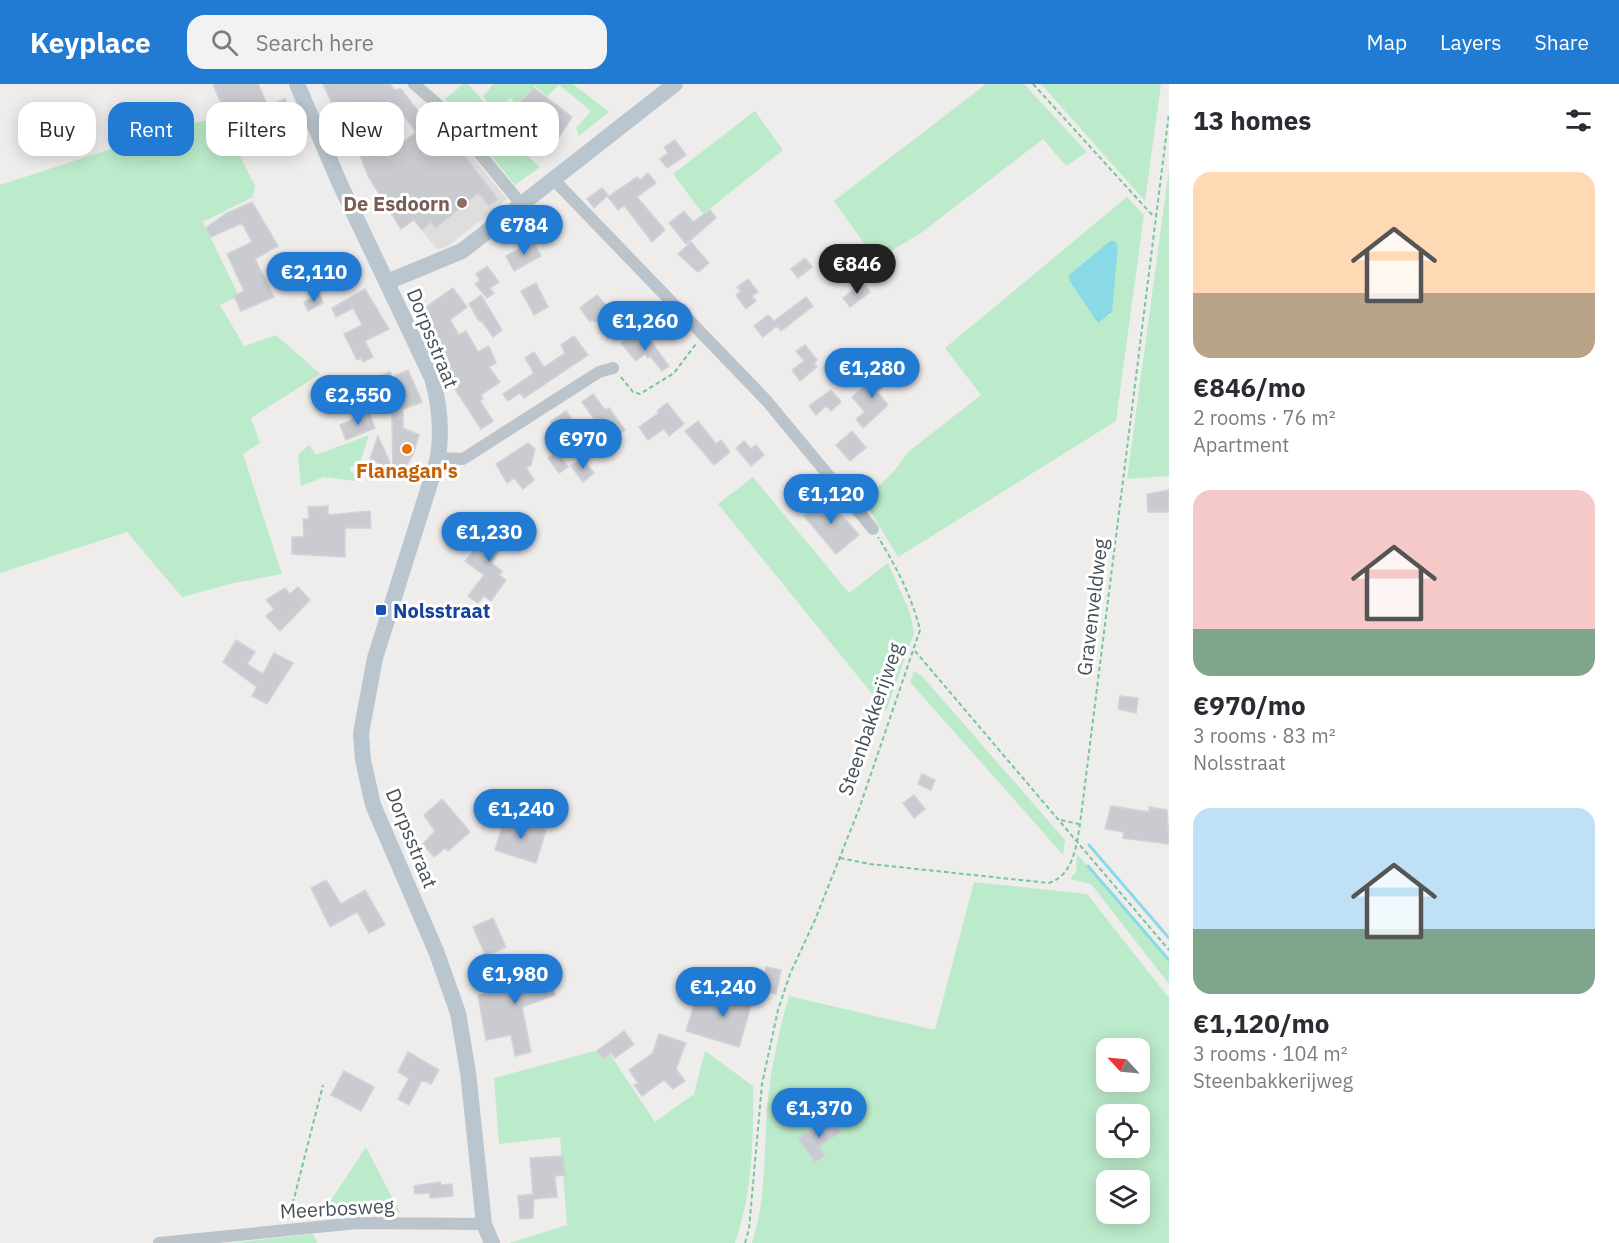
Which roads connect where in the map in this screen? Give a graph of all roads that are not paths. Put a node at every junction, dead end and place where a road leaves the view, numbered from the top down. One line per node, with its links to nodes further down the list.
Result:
1 (297, 84): 6 (main road, Dorpsstraat)
2 (414, 84): 5 (street)
3 (675, 84): 4 (main road)
4 (554, 180): 5 (main road); 9 (street)
5 (522, 205): 6 (main road)
6 (387, 282): 8 (main road, Dorpsstraat)
7 (613, 368): 8 (street)
8 (438, 458): 10 (main road, Dorpsstraat)
9 (873, 529)
10 (484, 1224): 11 (street, Meerbosweg); 13 (main road, Dorpsstraat)
11 (191, 1241): 12 (street, Meerbosweg)
12 (159, 1243)
13 (492, 1243)

